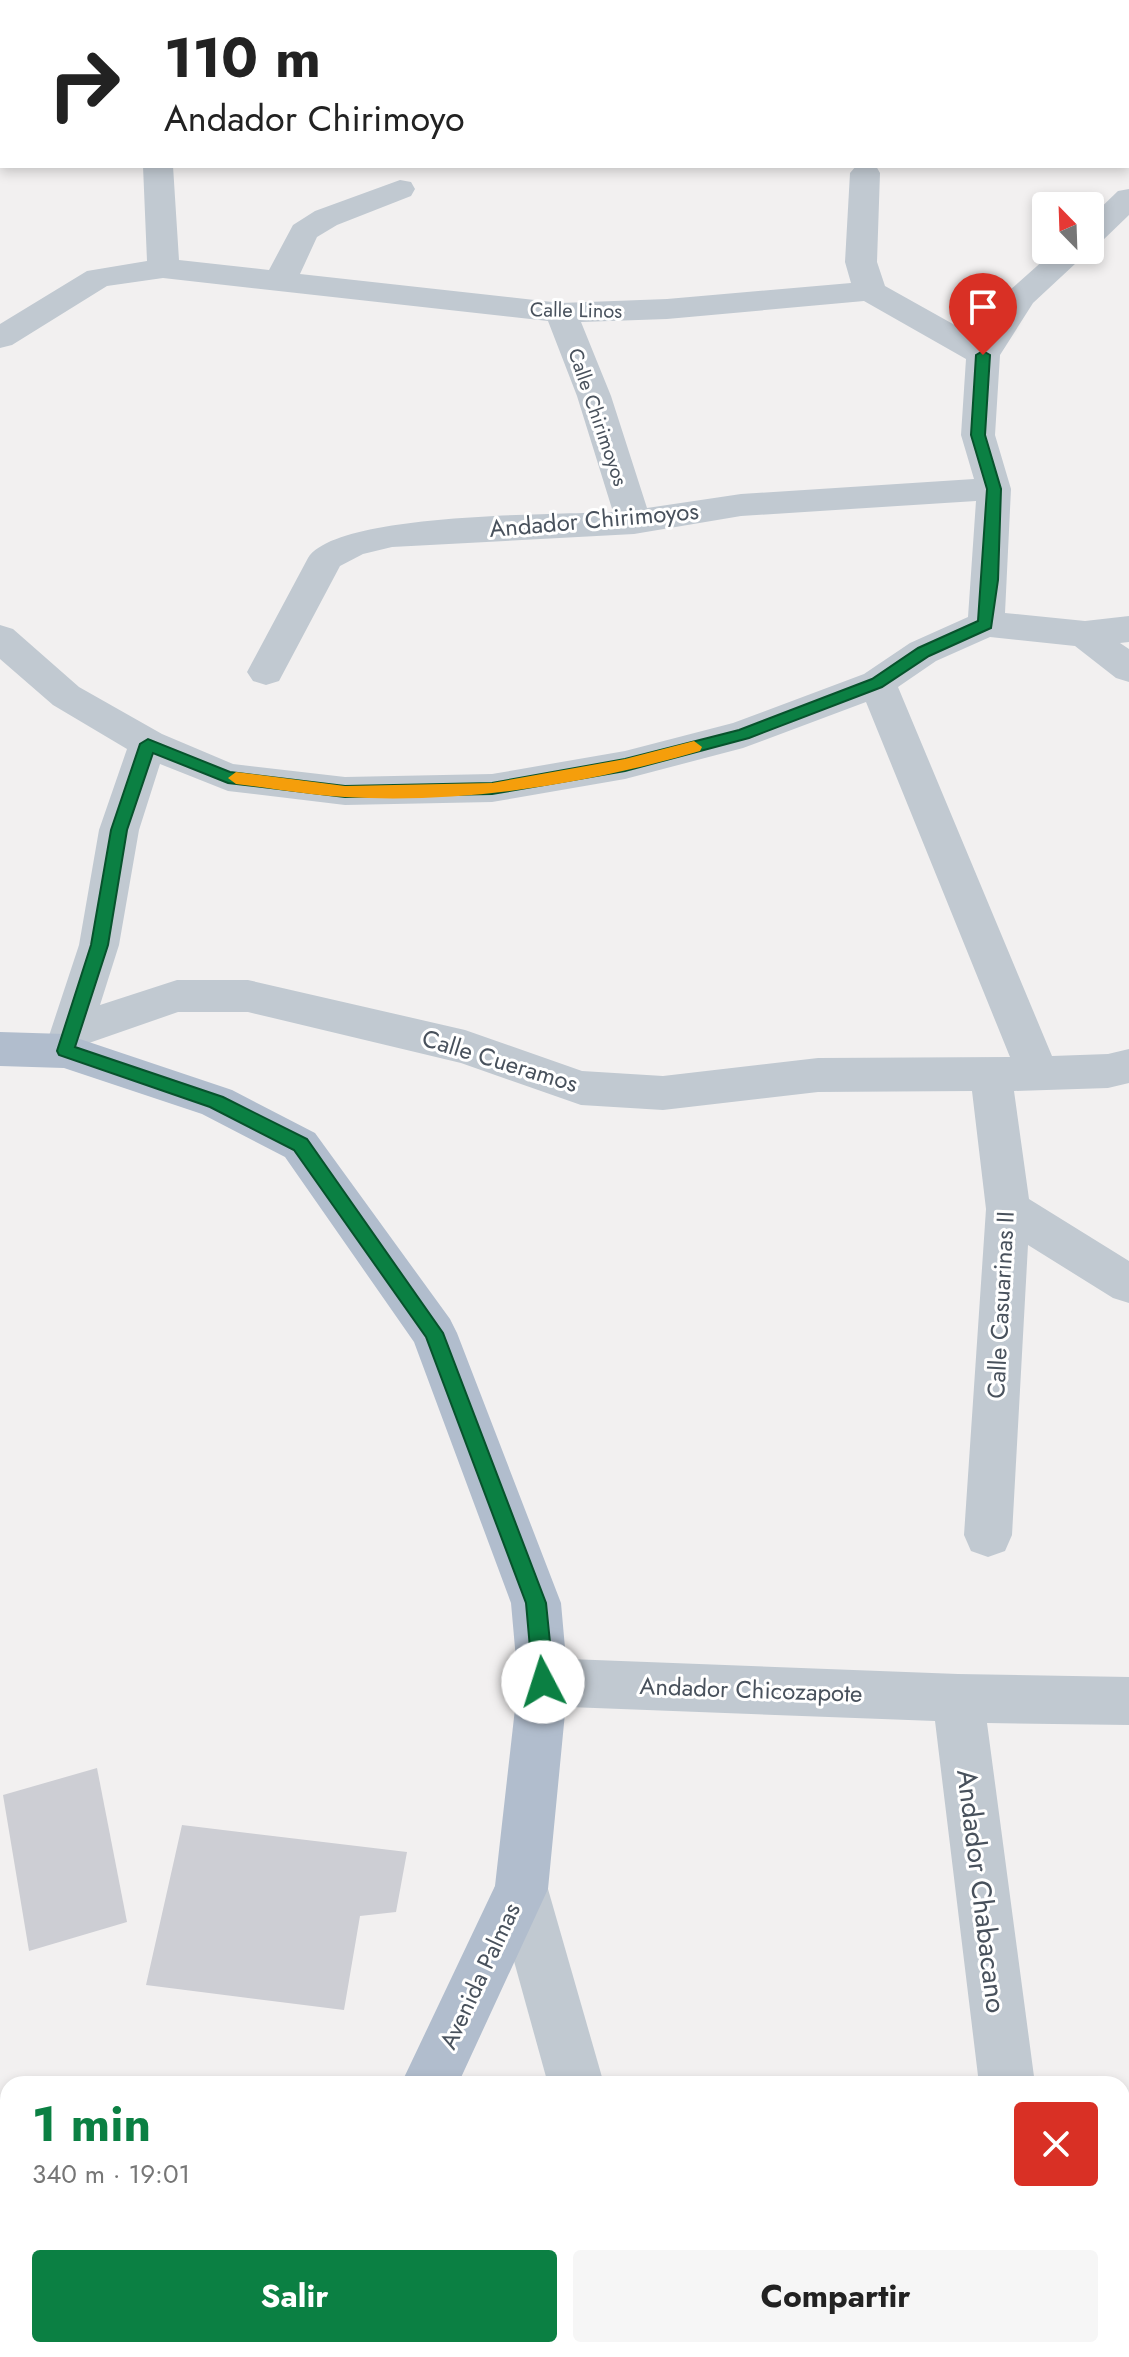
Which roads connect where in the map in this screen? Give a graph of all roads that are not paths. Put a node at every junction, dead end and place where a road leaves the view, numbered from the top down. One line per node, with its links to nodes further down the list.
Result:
1 (158, 168): 7 (street)
2 (865, 173): 9 (street)
3 (400, 189): 8 (street)
4 (1129, 198): 5 (street)
5 (1104, 222)
6 (1058, 264): 12 (street)
7 (163, 268): 8 (street, Calle Linos); 11 (street, Calle Linos)
8 (279, 283): 10 (street, Calle Linos)
9 (870, 291): 10 (street, Calle Linos); 12 (street)
10 (561, 313): 14 (street, Calle Chirimoyos)
11 (0, 338)
12 (983, 355): 13 (street)
13 (994, 489): 14 (street, Andador Chirimoyos); 15 (street)
14 (634, 522): 20 (street, Andador Chirimoyos)
15 (986, 624): 17 (street); 21 (street)
16 (1129, 629): 17 (street)
17 (1085, 634): 19 (street)
18 (0, 638): 22 (street)
19 (1129, 669)
20 (266, 672)
21 (877, 683): 22 (street); 26 (street)
22 (148, 744): 23 (street)
23 (68, 1041): 24 (main road, Avenida Palmas); 27 (street, Calle Cueramos); 31 (main road, Avenida Palmas)
24 (0, 1049)
25 (1129, 1066): 26 (street, Calle Cueramos)
26 (1038, 1074): 27 (street, Calle Cueramos)
27 (991, 1075): 28 (street, Calle Casuarinas II)
28 (1008, 1209): 29 (street); 30 (street, Calle Casuarinas II)
29 (1129, 1284)
30 (988, 1535)
31 (543, 1682): 32 (street, Andador Chicozapote); 34 (main road, Avenida Palmas)
32 (958, 1698): 33 (street, Andador Chicozapote); 37 (street, Andador Chabacano)
33 (1129, 1701)
34 (521, 1889): 35 (main road, Avenida Palmas); 36 (street)
35 (433, 2076)
36 (574, 2076)
37 (1006, 2076)

